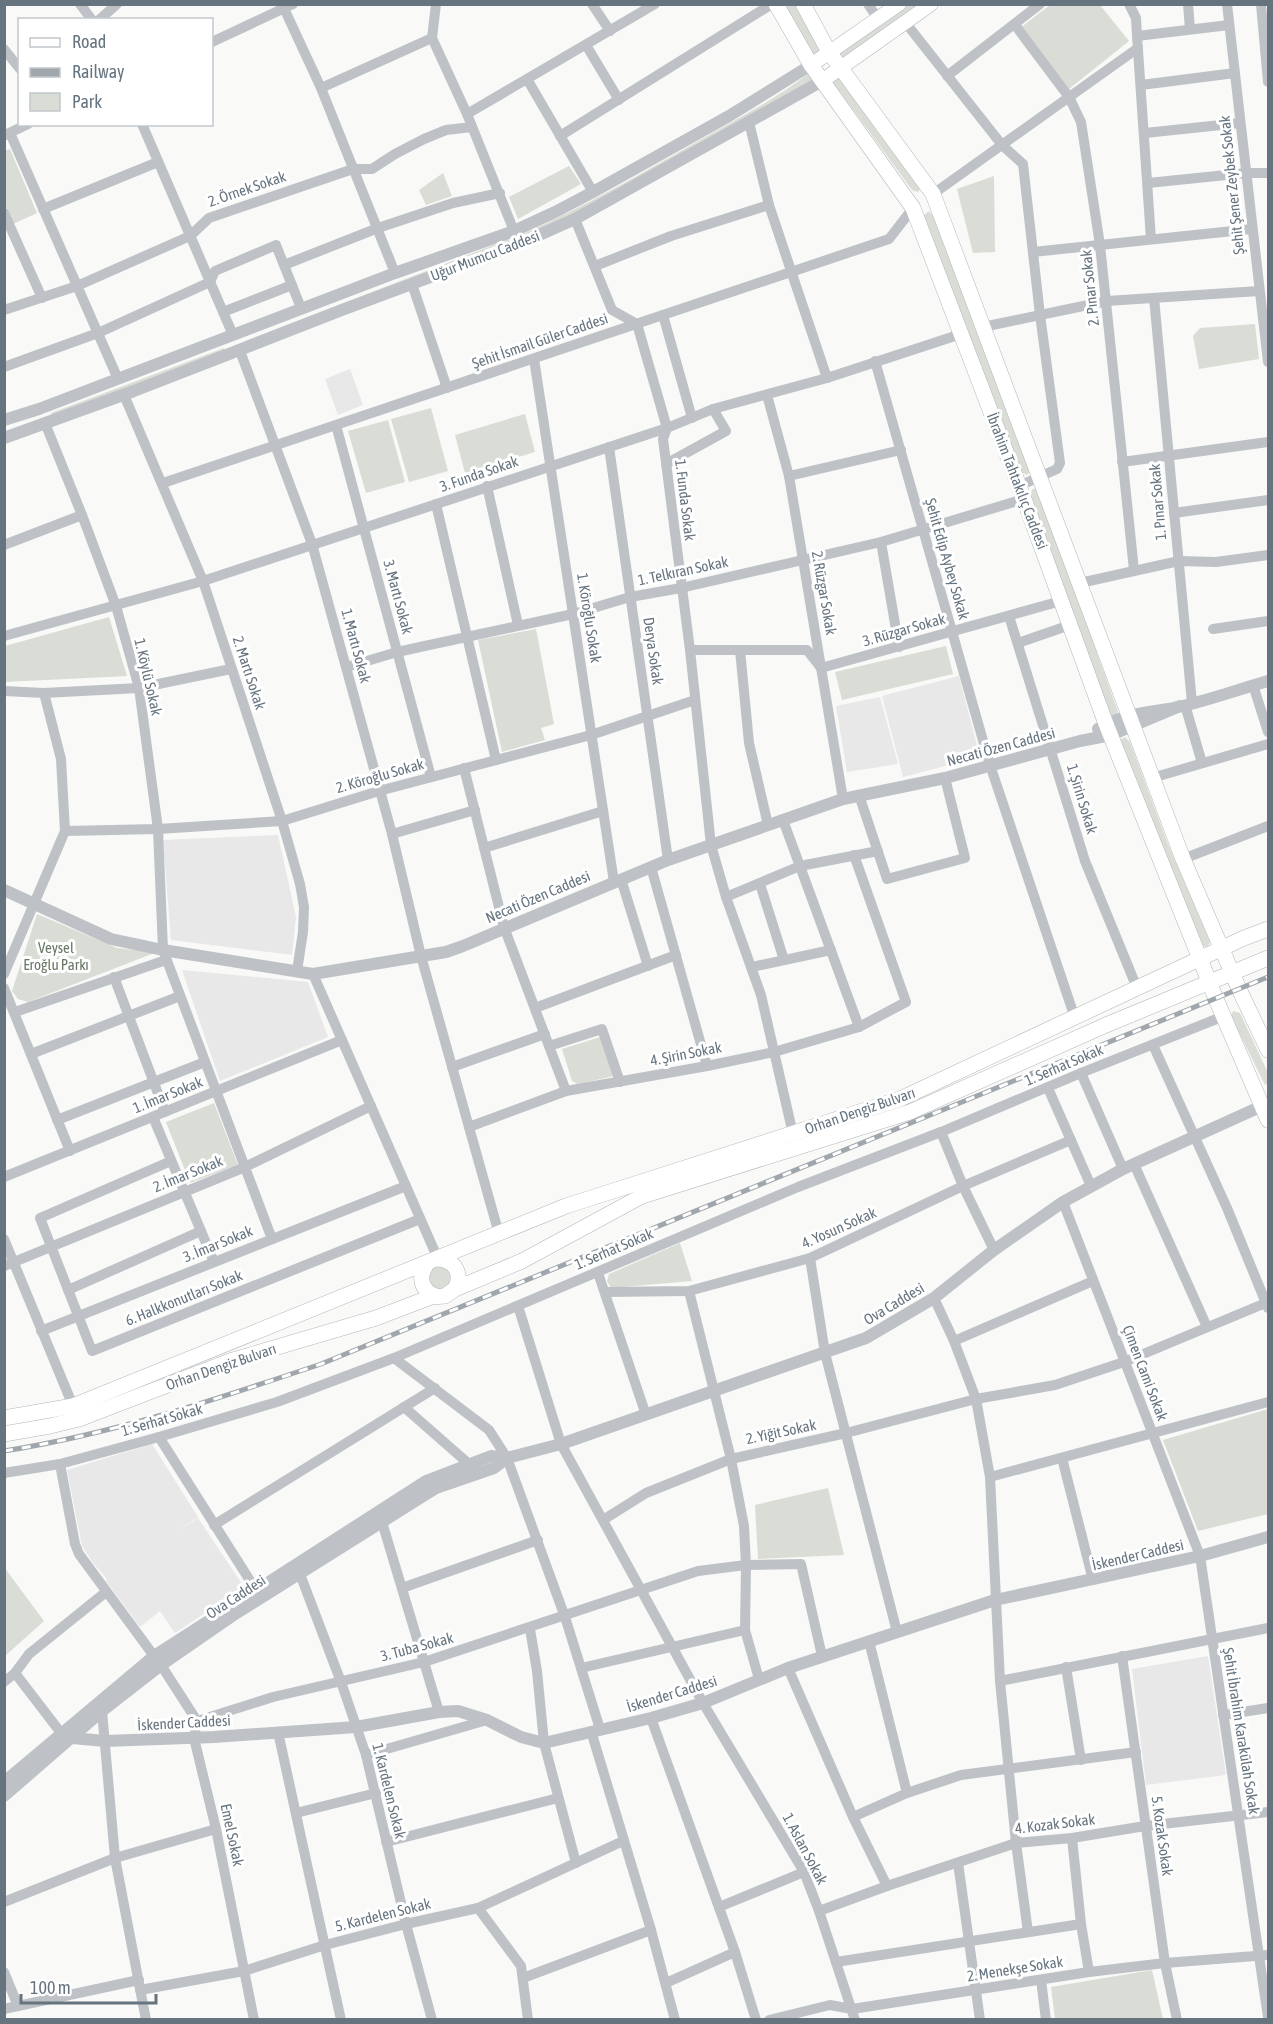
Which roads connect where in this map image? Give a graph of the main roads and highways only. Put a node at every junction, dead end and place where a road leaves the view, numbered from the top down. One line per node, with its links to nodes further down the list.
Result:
1 (774, 4): 6 (main road, İbrahim Tahtakılıç Caddesi)
2 (803, 4): 5 (main road, İbrahim Tahtakılıç Caddesi)
3 (899, 4): 5 (main road, Uğur Mumcu Caddesi)
4 (931, 4): 7 (main road, Uğur Mumcu Caddesi)
5 (828, 52): 6 (main road, Uğur Mumcu Caddesi); 7 (main road, İbrahim Tahtakılıç Caddesi)
6 (811, 65): 8 (main road, İbrahim Tahtakılıç Caddesi)
7 (842, 68): 8 (main road, Uğur Mumcu Caddesi); 9 (main road, İbrahim Tahtakılıç Caddesi)
8 (822, 81): 10 (main road, İbrahim Tahtakılıç Caddesi)
9 (933, 194): 10 (main road); 12 (main road, İbrahim Tahtakılıç Caddesi)
10 (913, 208): 14 (main road, İbrahim Tahtakılıç Caddesi)
11 (1269, 929): 12 (main road, Orhan Dengiz Bulvarı)
12 (1222, 948): 14 (main road, Orhan Dengiz Bulvarı); 15 (main road, İbrahim Tahtakılıç Caddesi)
13 (1269, 958): 15 (main road, Orhan Dengiz Bulvarı)
14 (1200, 959): 16 (main road, İbrahim Tahtakılıç Caddesi); 20 (main road, Orhan Dengiz Bulvarı)
15 (1233, 973): 16 (main road, Orhan Dengiz Bulvarı); 17 (main road, İbrahim Tahtakılıç Caddesi)
16 (1210, 983): 18 (main road, İbrahim Tahtakılıç Caddesi); 21 (main road, Orhan Dengiz Bulvarı)
17 (1268, 1045)
18 (1265, 1108): 19 (main road, İbrahim Tahtakılıç Caddesi)
19 (1269, 1120)
20 (433, 1261): 21 (main road); 22 (main road); 23 (main road, Orhan Dengiz Bulvarı)
21 (455, 1289): 22 (main road, Orhan Dengiz Bulvarı)
22 (436, 1296): 24 (main road, Orhan Dengiz Bulvarı)
23 (4, 1418)
24 (4, 1434)

